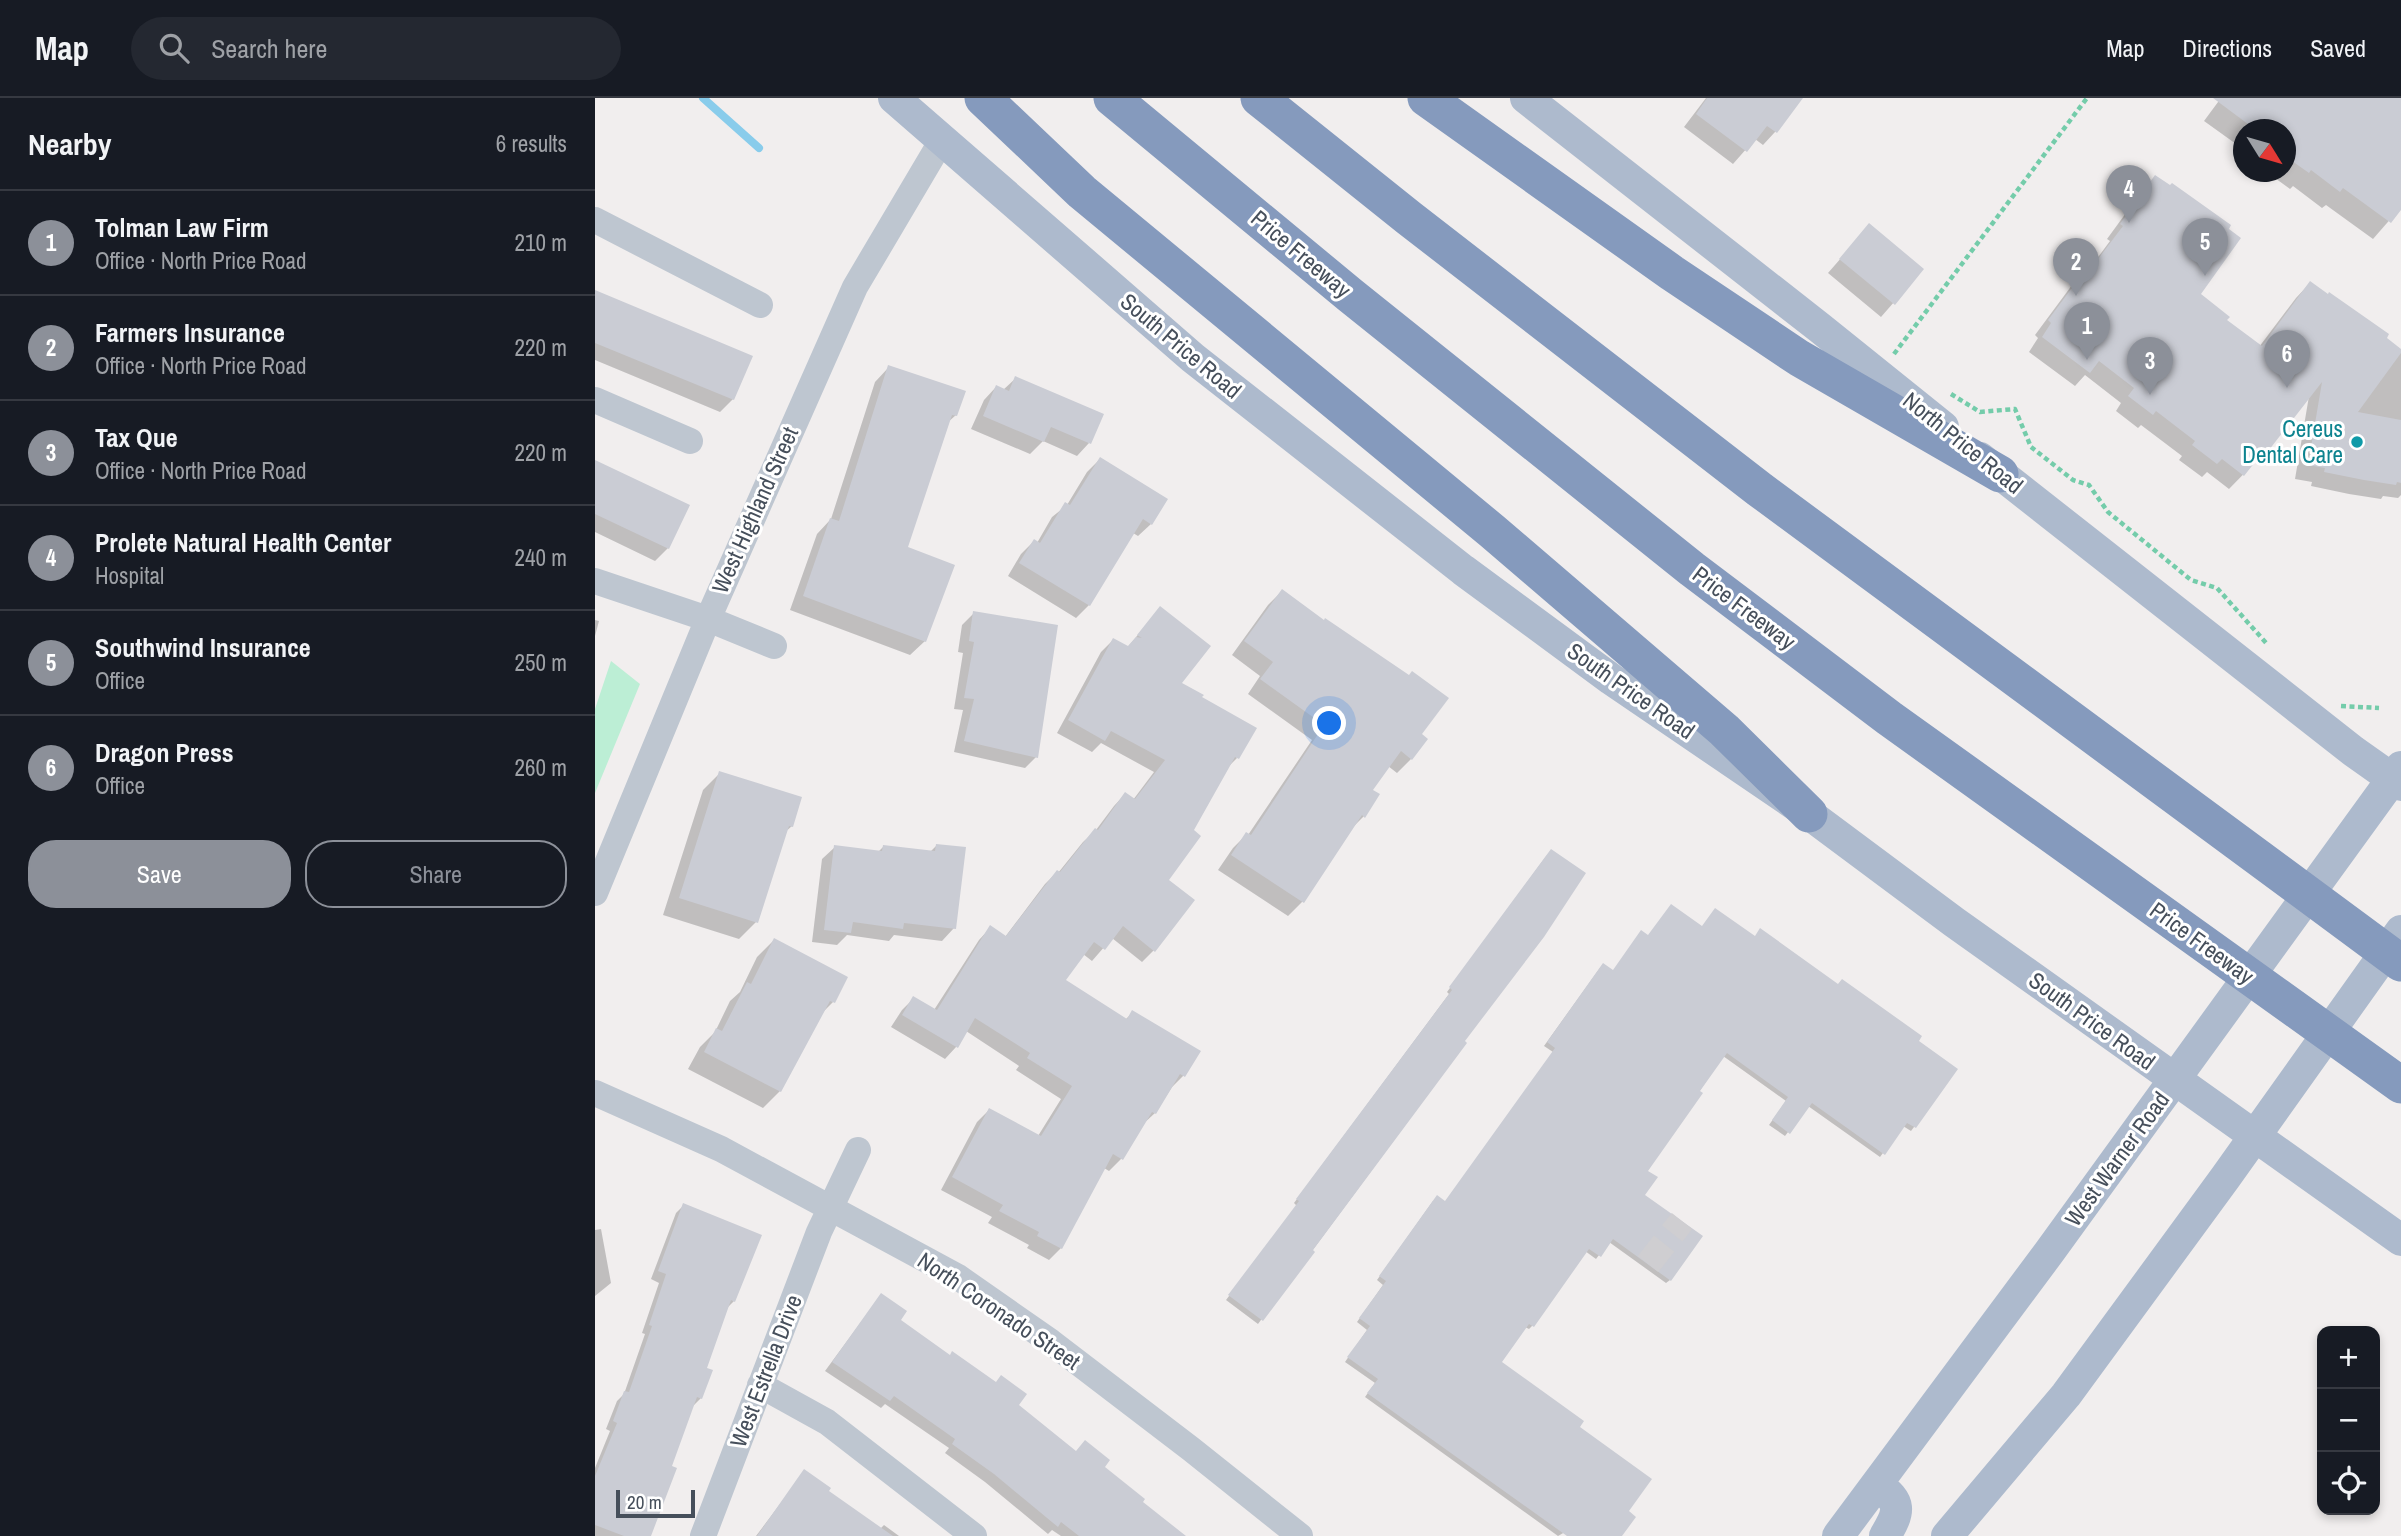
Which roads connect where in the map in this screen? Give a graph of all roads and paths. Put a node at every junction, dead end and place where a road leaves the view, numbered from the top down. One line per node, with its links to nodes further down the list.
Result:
1 (894, 98): 8 (main road, South Price Road)
2 (983, 98): 23 (highway)
3 (1112, 98): 28 (highway, Price Freeway)
4 (1259, 98): 26 (highway)
5 (1426, 98): 15 (highway)
6 (1527, 98): 15 (main road, North Price Road)
7 (2087, 98): 11 (path)
8 (942, 140): 17 (street, West Highland Street); 23 (main road, South Price Road)
9 (595, 219): 10 (street)
10 (760, 305)
11 (1903, 361)
12 (1945, 390): 19 (path)
13 (595, 400): 14 (street)
14 (690, 441)
15 (2000, 474): 22 (main road, North Price Road)
16 (595, 581): 17 (street)
17 (708, 619): 18 (street); 24 (street, West Highland Street)
18 (774, 646)
19 (2275, 653)
20 (2330, 699): 21 (path)
21 (2379, 708)
22 (2398, 777): 27 (main road, West Warner Road)
23 (1809, 814): 27 (main road, South Price Road)
24 (595, 893)
25 (2401, 931): 30 (main road)
26 (2401, 963)
27 (2174, 1080): 30 (main road, South Price Road); 35 (main road, West Warner Road)
28 (2401, 1086)
29 (595, 1093): 32 (street, North Coronado Street)
30 (2255, 1136): 33 (main road, South Price Road); 41 (main road)
31 (859, 1150): 32 (street, West Estrella Drive)
32 (829, 1207): 34 (street, West Estrella Drive); 38 (street, North Coronado Street)
33 (2401, 1240)
34 (760, 1385): 36 (street, West Estrella Drive); 37 (street)
35 (1877, 1485): 39 (main road, West Warner Road); 40 (main road)
36 (703, 1536)
37 (974, 1536)
38 (1300, 1536)
39 (1838, 1536)
40 (1885, 1536)
41 (1947, 1536)

